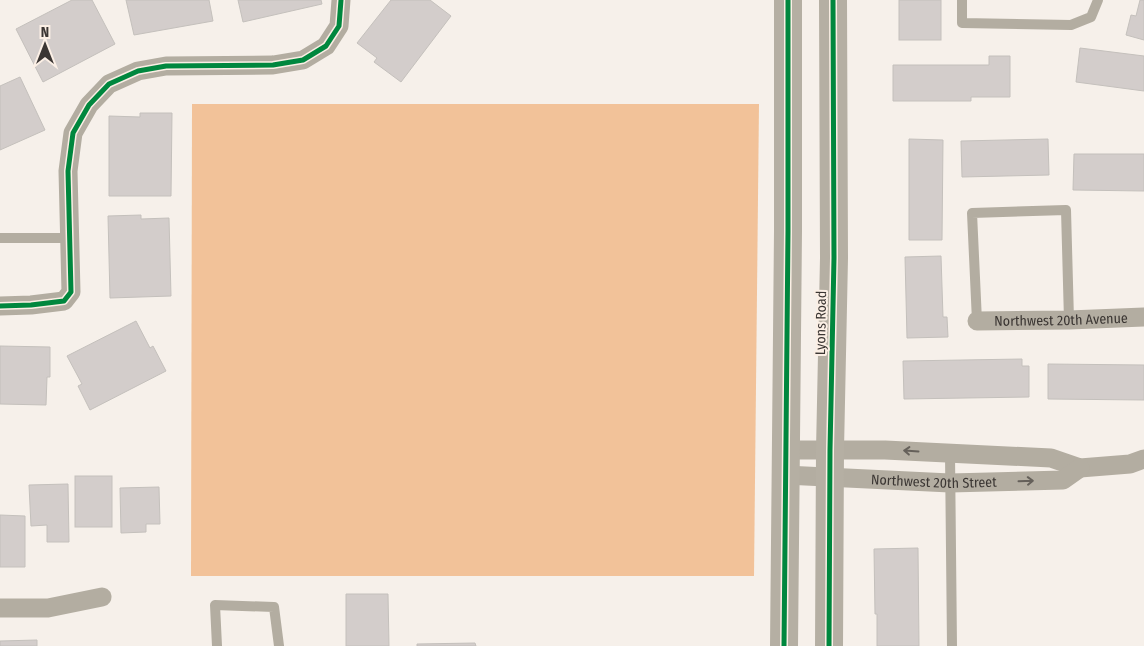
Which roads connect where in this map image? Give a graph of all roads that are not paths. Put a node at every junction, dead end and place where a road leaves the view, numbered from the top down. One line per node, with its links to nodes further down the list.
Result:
1 (342, 0): 7 (street)
2 (788, 0): 14 (main road)
3 (833, 0): 15 (main road, Lyons Road)
4 (962, 0): 5 (lane)
5 (1098, 0)
6 (0, 238): 7 (lane)
7 (70, 238): 8 (street)
8 (0, 306)
9 (1144, 317): 10 (street, Northwest 20th Avenue)
10 (1069, 320): 11 (street, Northwest 20th Avenue); 11 (lane)
11 (977, 321)
12 (950, 454): 15 (street, Northwest 20th Street, one-way to 15); 16 (street, Northwest 20th Street); 17 (lane)
13 (1144, 459): 16 (street, Northwest 20th Street)
14 (785, 463): 15 (street, Northwest 20th Street); 15 (street, Northwest 20th Street); 22 (main road)
15 (830, 463): 17 (street, Northwest 20th Street); 23 (main road, Lyons Road)
16 (1080, 468): 17 (street, Northwest 20th Street, one-way to 16)
17 (950, 483): 24 (lane)
18 (102, 597): 19 (street)
19 (0, 608)
20 (217, 646): 21 (lane)
21 (279, 646)
22 (784, 646)
23 (829, 646)
24 (952, 646)

